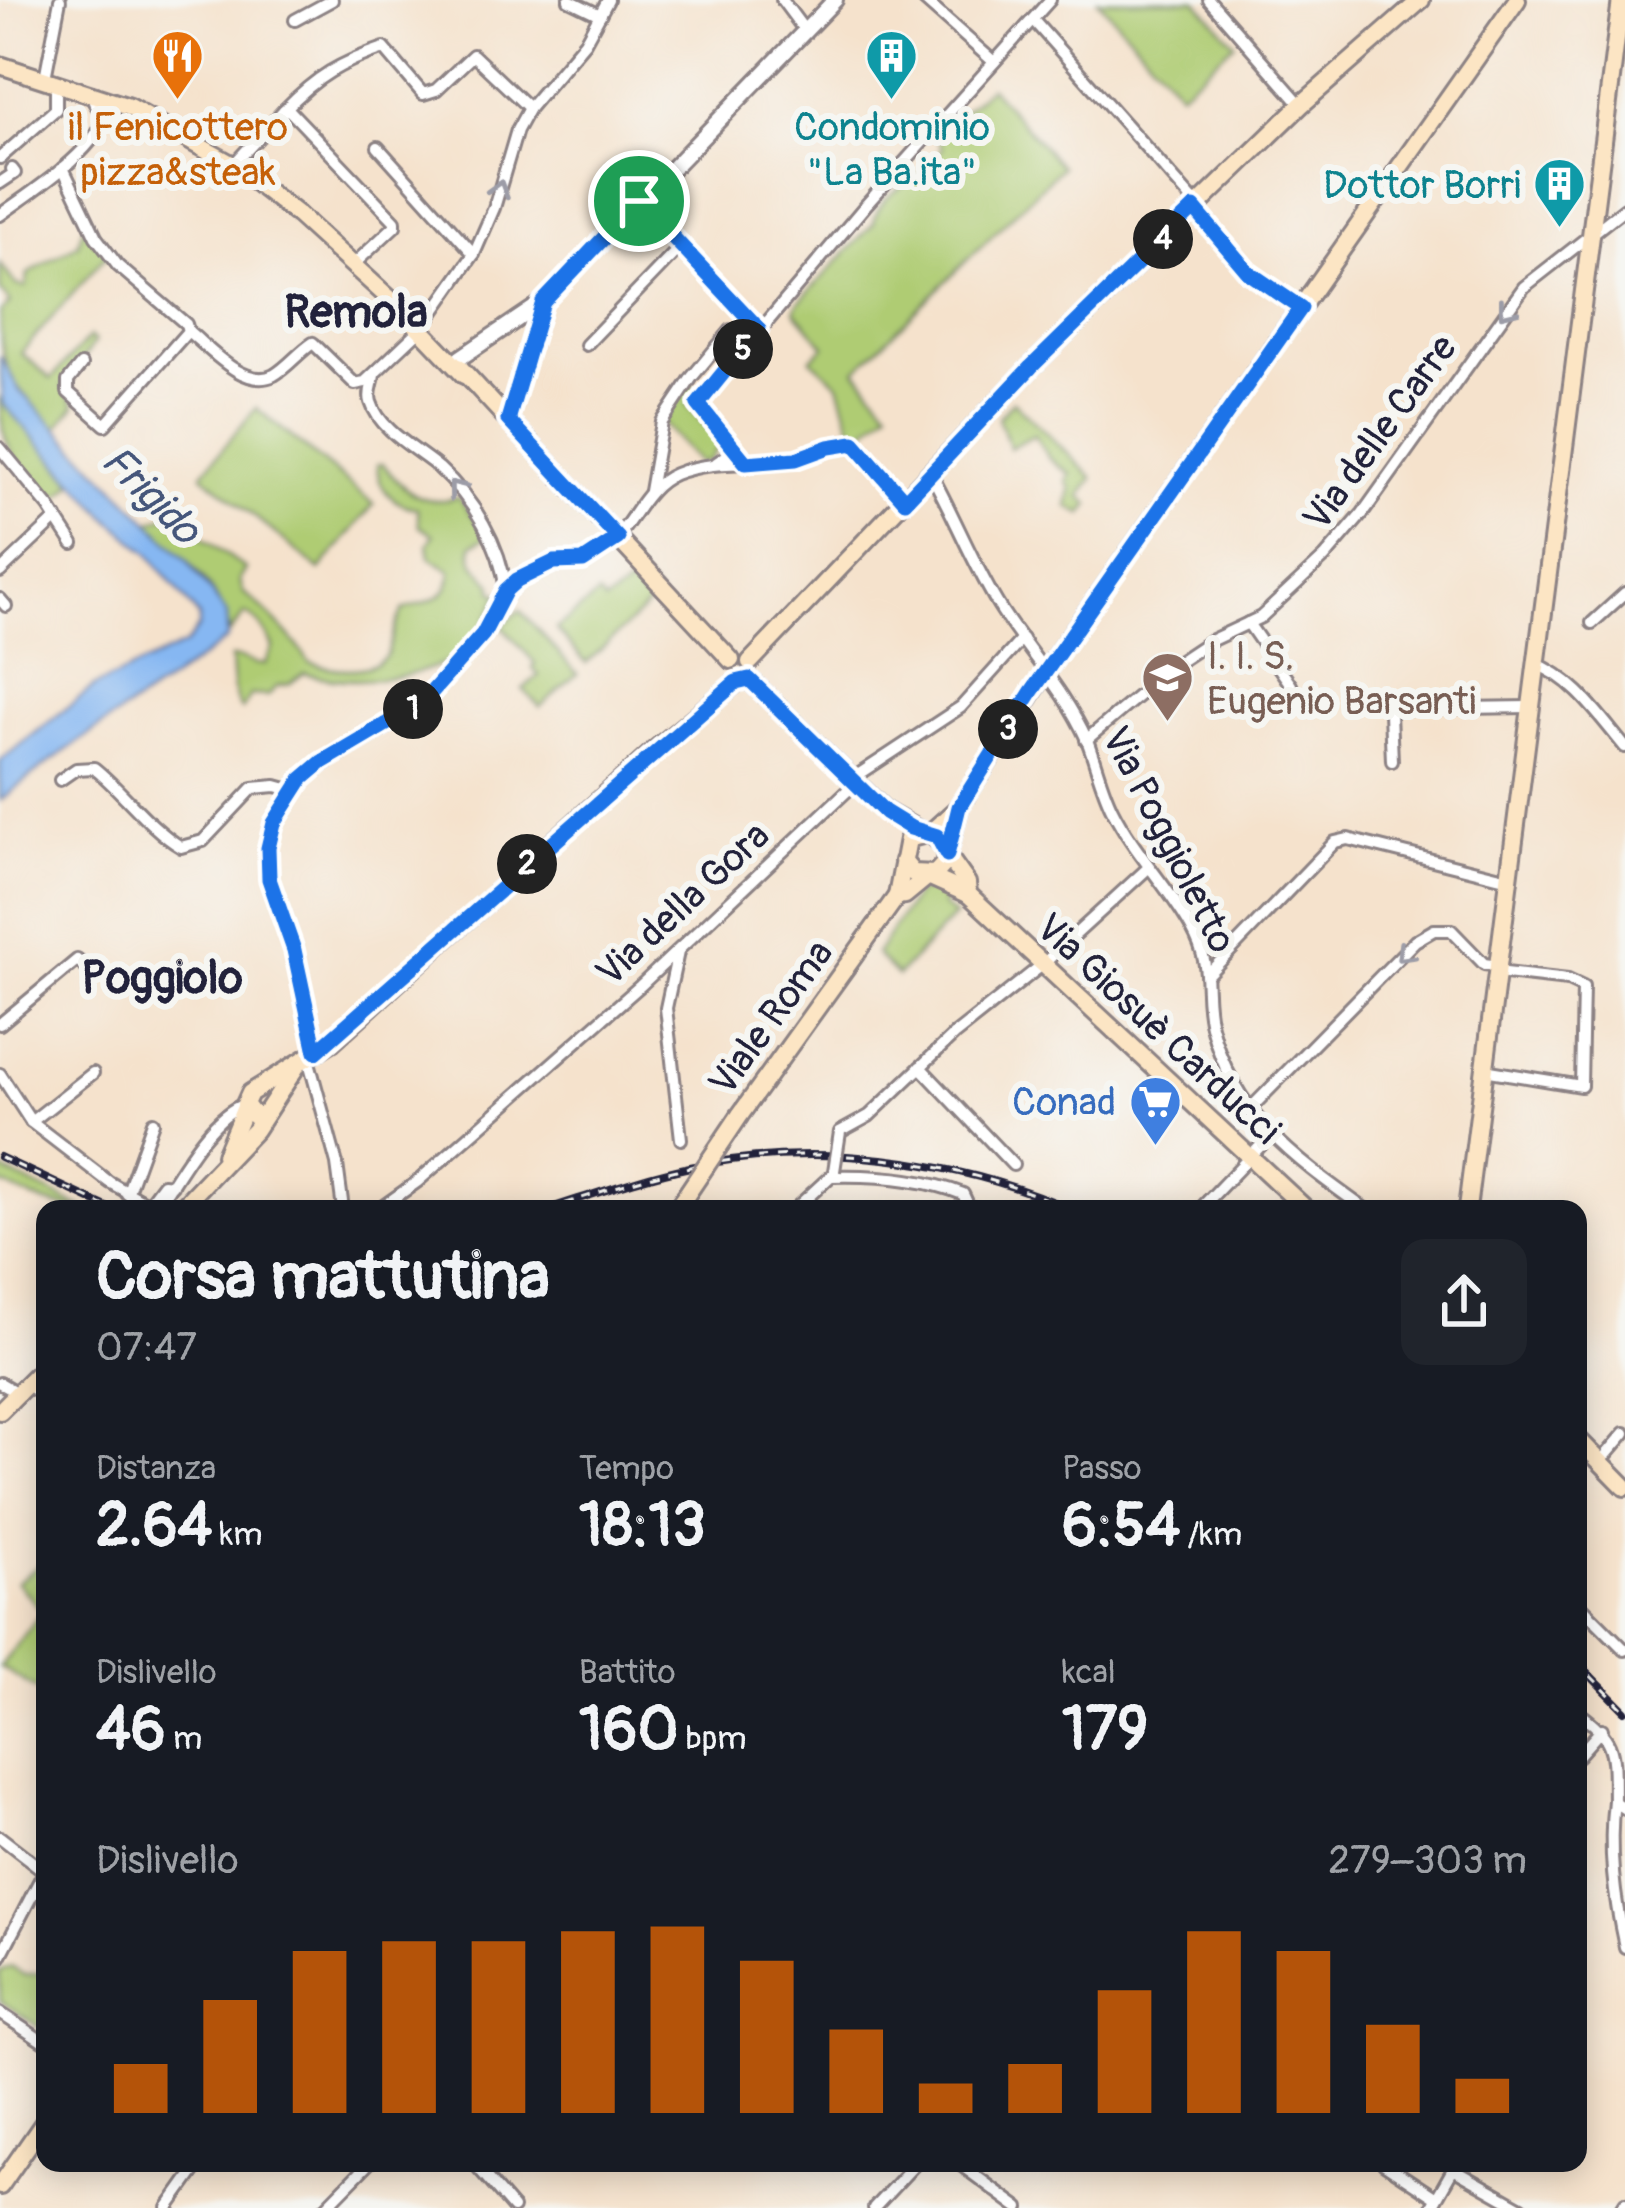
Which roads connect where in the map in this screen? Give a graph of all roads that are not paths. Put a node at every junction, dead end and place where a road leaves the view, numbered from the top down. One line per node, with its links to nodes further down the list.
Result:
1 (60, 0): 20 (street)
2 (332, 0): 14 (street)
3 (569, 0): 13 (street)
4 (608, 0): 13 (street)
5 (782, 0): 17 (street)
6 (835, 0): 17 (street)
7 (924, 0): 18 (street)
8 (1050, 0): 15 (street)
9 (1209, 0): 22 (street)
10 (1421, 0): 22 (main road)
11 (1517, 0): 40 (main road)
12 (1621, 0): 16 (main road)
13 (600, 15): 23 (street)
14 (296, 20)
15 (1033, 20): 18 (street); 32 (street)
16 (1622, 25): 35 (main road)
17 (806, 31): 31 (street)
18 (994, 62): 42 (street)
19 (0, 64): 20 (main road)
20 (51, 80): 21 (main road); 26 (street)
21 (94, 94): 27 (main road); 28 (street)
22 (1300, 105): 32 (main road)
23 (529, 108): 24 (street); 37 (street, one-way to 23)
24 (284, 110): 27 (street); 38 (street)
25 (378, 147): 37 (street)
26 (0, 158)
27 (233, 165): 38 (main road)
28 (63, 168): 34 (street); 44 (street)
29 (12, 169): 30 (street)
30 (0, 183)
31 (639, 201): 36 (street); 39 (street)
32 (1196, 207): 40 (street); 56 (main road)
33 (1625, 208): 35 (street, Via delle Carre)
34 (0, 215)
35 (1592, 231): 65 (street, Via delle Carre, one-way to 65); 68 (main road)
36 (681, 246): 42 (street); 46 (street)
37 (475, 254): 41 (street)
38 (353, 265): 41 (main road)
39 (543, 302): 45 (street); 47 (street)
40 (1301, 308): 70 (main road)
41 (421, 329): 48 (main road); 48 (main road); 50 (street)
42 (759, 329): 52 (street)
43 (731, 330): 57 (street)
44 (188, 332): 49 (street); 50 (street)
45 (497, 333): 47 (street); 48 (street)
46 (586, 345)
47 (525, 352): 51 (street)
48 (458, 363): 51 (main road)
49 (81, 365)
50 (374, 374): 63 (street, one-way to 50)
51 (510, 414): 60 (main road)
52 (729, 442): 54 (street); 55 (street)
53 (0, 448): 59 (street)
54 (746, 463): 55 (street); 58 (street)
55 (714, 465): 57 (street)
56 (931, 474): 58 (main road); 67 (street, Via Poggioletto)
57 (650, 491): 60 (street)
58 (905, 501): 69 (main road)
59 (56, 518): 61 (street); 62 (street)
60 (618, 538): 63 (street); 69 (main road)
61 (74, 544)
62 (0, 572)
63 (506, 590): 78 (street)
64 (1625, 593): 66 (street)
65 (1248, 623): 71 (street); 73 (street, Via delle Carre)
66 (1592, 623)
67 (1022, 639): 70 (street, Via Poggioletto); 77 (street, Via della Gora)
68 (1534, 663): 72 (main road); 74 (street)
69 (739, 670): 77 (main road); 95 (main road)
70 (1046, 671): 73 (street, Via Poggioletto); 79 (main road)
71 (1291, 685)
72 (1530, 707): 75 (street); 86 (main road)
73 (1087, 740): 84 (street, Via Poggioletto)
74 (1625, 747)
75 (1392, 760)
76 (60, 780): 78 (street)
77 (853, 781): 80 (main road); 89 (street, Via della Gora)
78 (294, 790): 95 (street)
79 (959, 807): 81 (main road); 82 (main road)
80 (885, 812): 81 (main road); 83 (main road)
81 (926, 832): 82 (main road); 83 (main road)
82 (947, 855): 85 (main road); 87 (main road, Via Giosuè Carducci)
83 (903, 857): 85 (main road); 88 (main road)
84 (1147, 868): 90 (street); 93 (street, Via Poggioletto)
85 (928, 876): 87 (main road, Via Giosuè Carducci); 88 (main road, Viale Roma)
86 (1509, 879): 91 (main road); 93 (street)
87 (968, 894): 90 (main road, Via Giosuè Carducci)
88 (897, 896): 121 (main road, Viale Roma, bridge)
89 (679, 949): 108 (street); 120 (street, Via della Gora)
90 (1042, 965): 96 (street); 109 (main road, Via Giosuè Carducci)
91 (1497, 969): 97 (main road); 97 (street); 102 (street, one-way to 102)
92 (89, 970): 94 (street)
93 (1209, 973): 102 (street, Via Poggioletto)
94 (0, 1024)
95 (307, 1059): 100 (main road); 101 (main road); 119 (street)
96 (920, 1067): 110 (street); 111 (street, bridge)
97 (1484, 1070): 128 (main road)
98 (93, 1072): 103 (street)
99 (0, 1074): 103 (street)
100 (248, 1101): 101 (main road); 105 (main road); 107 (street)
101 (267, 1109): 105 (main road)
102 (1250, 1109): 106 (street, Via Poggioletto)
103 (31, 1122): 113 (street)
104 (153, 1122): 113 (street)
105 (240, 1136): 107 (street); 118 (main road)
106 (1270, 1136): 109 (street); 127 (street, Via Poggioletto)
107 (205, 1139): 112 (street)
108 (680, 1139)
109 (1250, 1158): 125 (street); 126 (main road, Via Giosuè Carducci)
110 (1012, 1165)
111 (833, 1173): 114 (street); 124 (street)
112 (172, 1185): 116 (street); 117 (street)
113 (128, 1194): 115 (street)
114 (808, 1197): 122 (street); 123 (street)
115 (140, 1200)
116 (151, 1200)
117 (162, 1200)
118 (188, 1200)
119 (343, 1200)
120 (392, 1200)
121 (683, 1200)
122 (805, 1200)
123 (811, 1200)
124 (966, 1200)
125 (1209, 1200)
126 (1296, 1200)
127 (1352, 1200)
128 (1468, 1200)
129 (36, 1382): 131 (main road)
130 (0, 1383): 131 (street)
131 (19, 1394): 132 (main road)
132 (0, 1411)
133 (1625, 1433): 135 (street)
134 (1587, 1448): 135 (main road)
135 (1601, 1461): 136 (main road)
136 (1625, 1487)
137 (1587, 1613): 138 (street)
138 (1625, 1650)
139 (1587, 1718): 140 (street)
140 (1602, 1729): 141 (street); 142 (street)
141 (1587, 1746)
142 (1614, 1800): 143 (street); 147 (street)
143 (1625, 1809)
144 (0, 1837): 145 (street)
145 (36, 1864)
146 (36, 1888): 148 (street)
147 (1625, 1947)
148 (0, 1957)
149 (0, 2013): 150 (street)
150 (36, 2037)
151 (36, 2134): 160 (main road)
152 (194, 2172): 162 (street)
153 (360, 2172): 163 (street)
154 (482, 2172): 164 (street)
155 (906, 2172): 165 (street)
156 (970, 2172): 166 (street)
157 (1394, 2172): 161 (street)
158 (1452, 2172): 161 (street)
159 (1465, 2172): 167 (street)
160 (0, 2186)
161 (1434, 2203)
162 (168, 2208)
163 (325, 2208)
164 (513, 2208)
165 (874, 2208)
166 (1019, 2208)
167 (1522, 2208)

